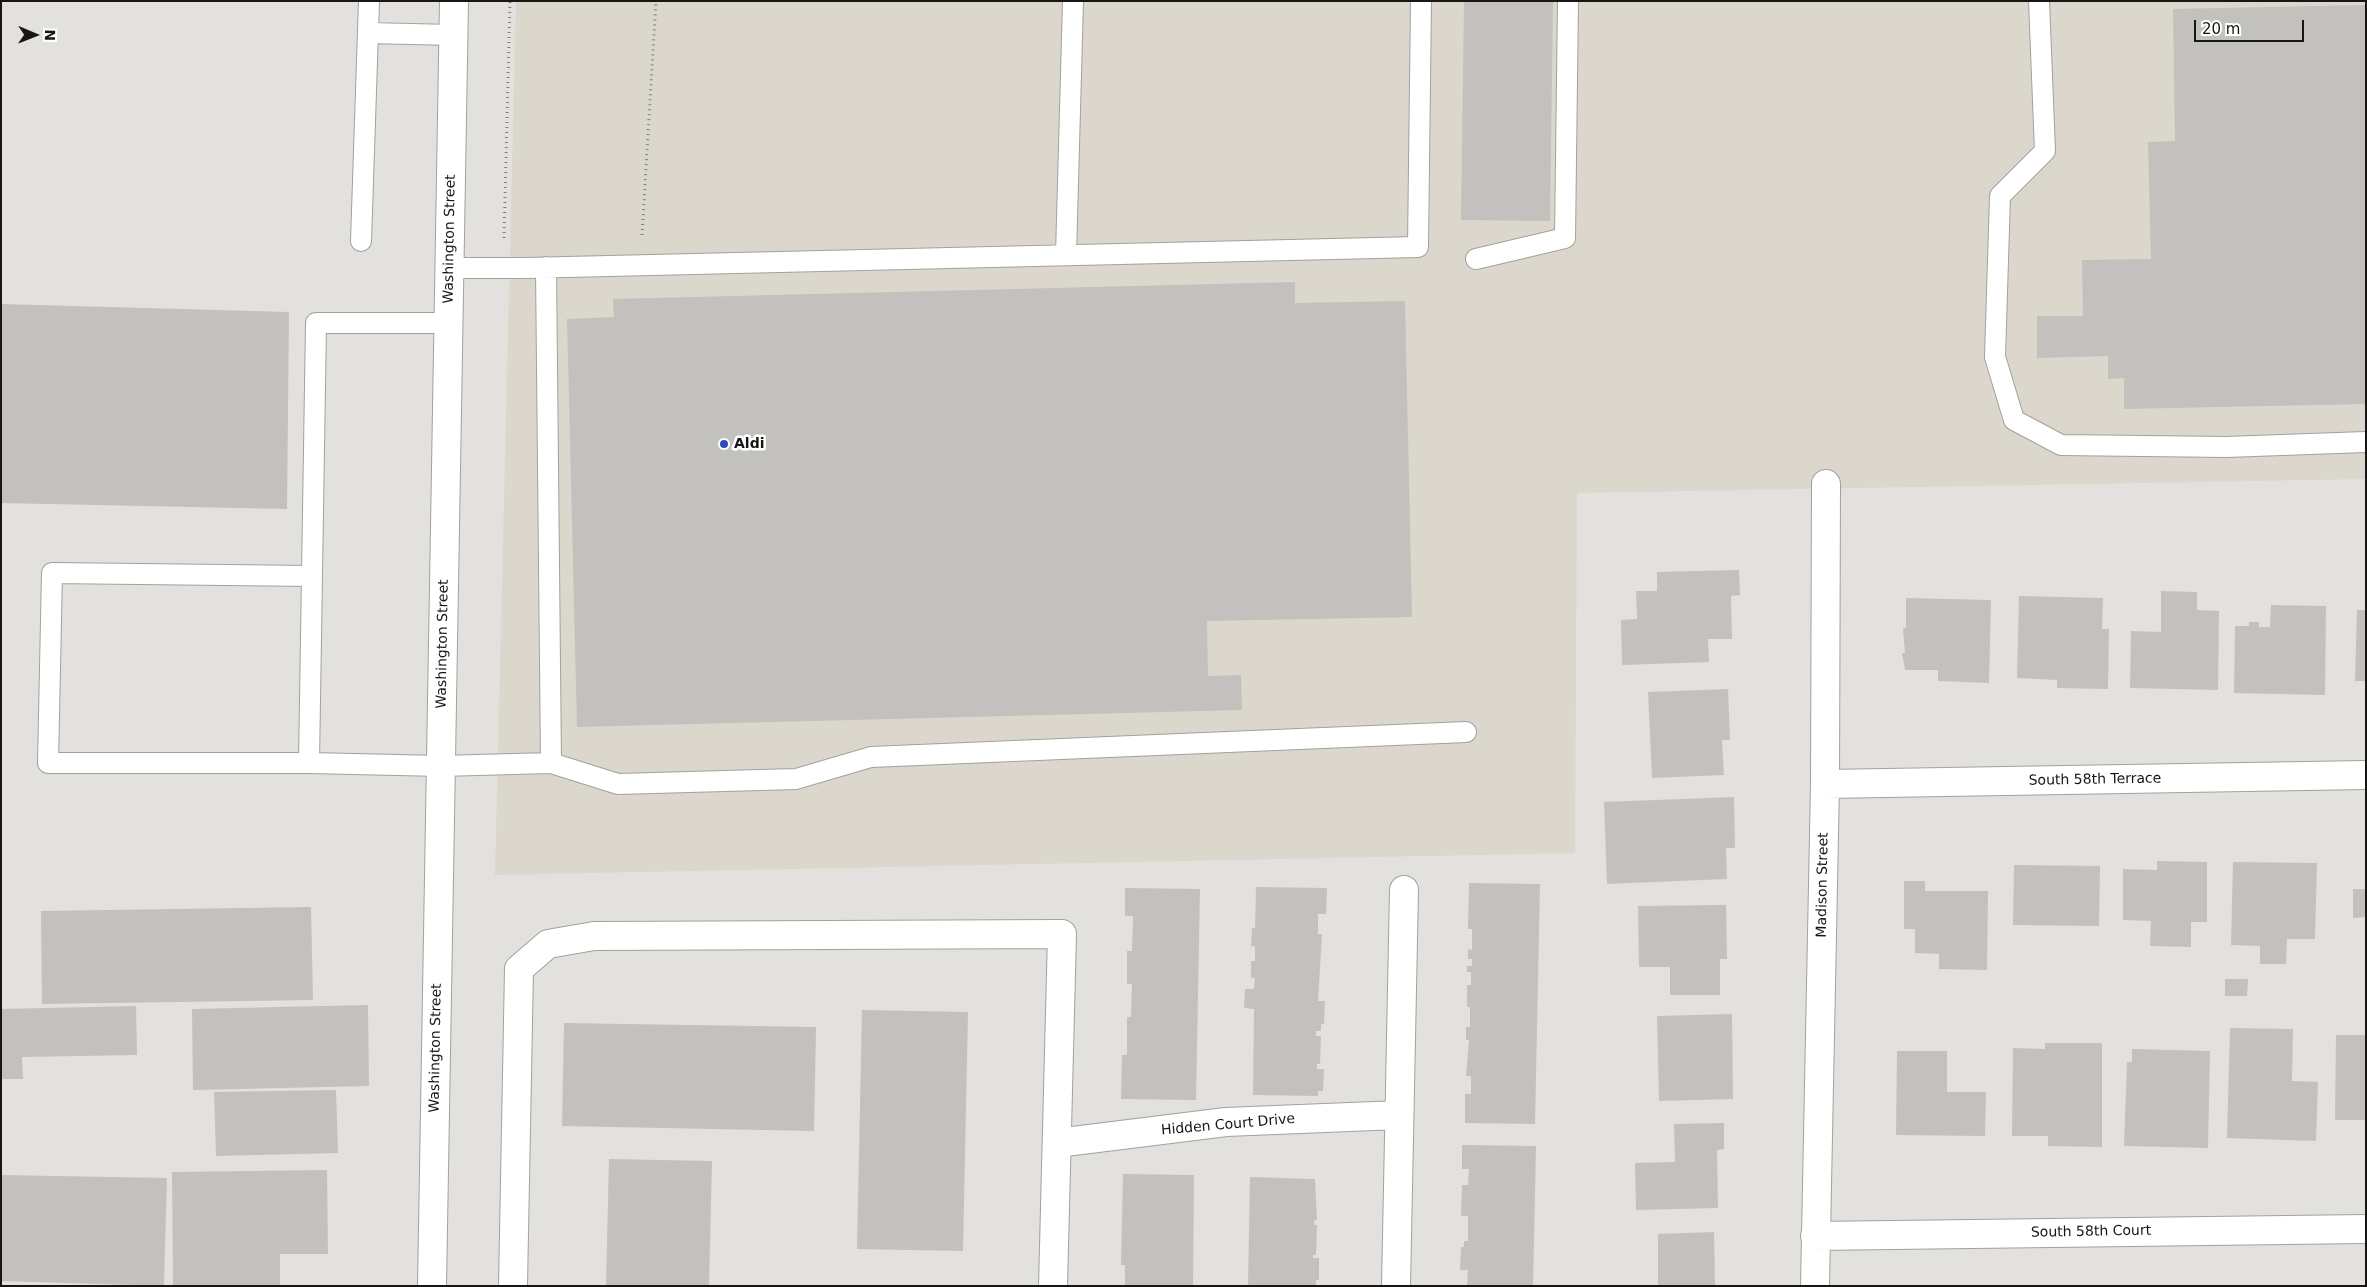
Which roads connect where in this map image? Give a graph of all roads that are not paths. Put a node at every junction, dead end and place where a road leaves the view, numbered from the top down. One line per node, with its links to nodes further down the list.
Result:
1 (369, 1): 7 (lane)
2 (454, 1): 8 (street, Washington Street)
3 (1073, 1): 10 (lane)
4 (1421, 1): 10 (lane)
5 (1568, 1): 11 (lane)
6 (2039, 1): 15 (lane)
7 (368, 33): 8 (lane); 9 (lane)
8 (453, 35): 13 (street, Washington Street)
9 (361, 241)
10 (1066, 255): 12 (lane)
11 (1476, 259)
12 (546, 267): 13 (lane); 20 (lane)
13 (449, 268): 14 (street, Washington Street)
14 (448, 323): 17 (lane); 21 (street, Washington Street)
15 (2366, 442)
16 (1826, 484): 23 (street, Madison Street)
17 (312, 576): 19 (lane); 19 (lane)
18 (1466, 732): 20 (lane)
19 (309, 763): 21 (lane)
20 (551, 763): 21 (lane)
21 (441, 766): 29 (street, Washington Street)
22 (2366, 775): 23 (street, South 58th Terrace)
23 (1825, 784): 28 (street, Madison Street)
24 (1404, 890): 25 (street)
25 (1399, 1115): 26 (street, Hidden Court Drive); 32 (street)
26 (1057, 1143): 30 (street); 31 (street)
27 (2366, 1229): 28 (street, South 58th Court)
28 (1816, 1236): 33 (street, Madison Street)
29 (432, 1286)
30 (513, 1286)
31 (1053, 1286)
32 (1396, 1286)
33 (1815, 1286)

